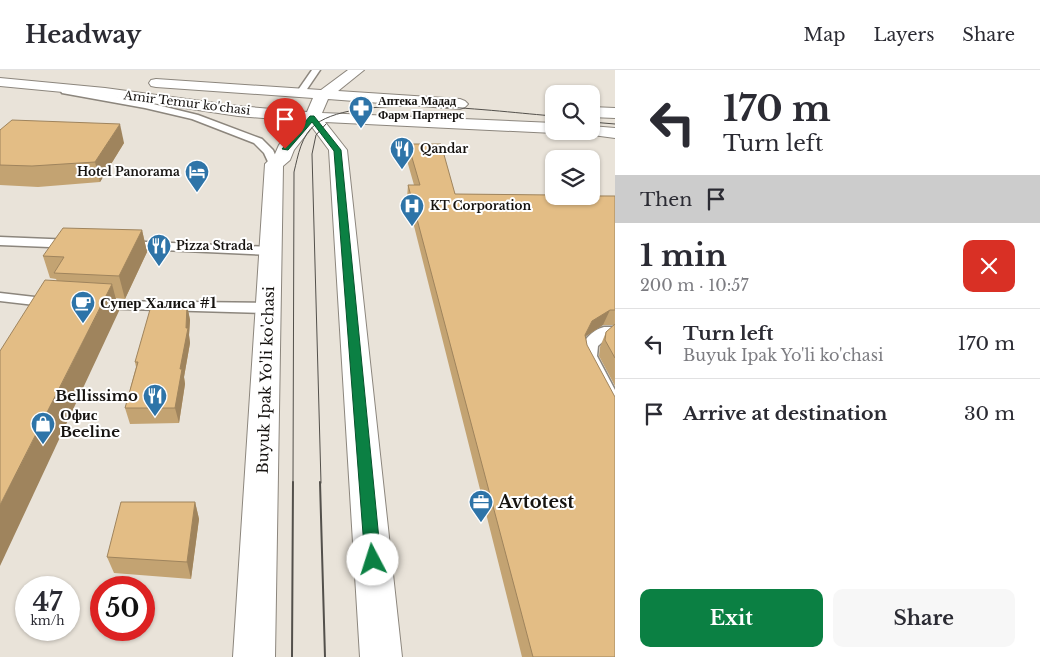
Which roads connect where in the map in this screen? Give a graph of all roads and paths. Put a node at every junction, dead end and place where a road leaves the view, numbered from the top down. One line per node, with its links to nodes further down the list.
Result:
1 (316, 70): 7 (lane)
2 (356, 70): 7 (main road)
3 (0, 72): 4 (main road, Amir Temur ko'chasi)
4 (127, 81)
5 (146, 82): 7 (main road, Amir Temur ko'chasi)
6 (0, 84): 7 (main road, Amir Temur ko'chasi); 14 (lane)
7 (311, 102): 8 (main road, Amir Temur ko'chasi); 11 (main road, Amir Temur ko'chasi); 14 (main road); 26 (main road)
8 (472, 105)
9 (600, 112): 10 (main road)
10 (615, 113)
11 (545, 127)
12 (600, 132): 13 (main road)
13 (615, 133)
14 (274, 164): 18 (main road, Buyuk Ipak Yo'li ko'chasi)
15 (0, 242): 16 (lane)
16 (86, 244)
17 (114, 245): 18 (lane)
18 (271, 250): 22 (main road, Buyuk Ipak Yo'li ko'chasi)
19 (0, 297): 20 (lane)
20 (65, 303)
21 (85, 304): 22 (lane)
22 (269, 308): 25 (main road, Buyuk Ipak Yo'li ko'chasi)
23 (615, 332): 24 (lane)
24 (615, 406)
25 (254, 657)
26 (381, 657)

